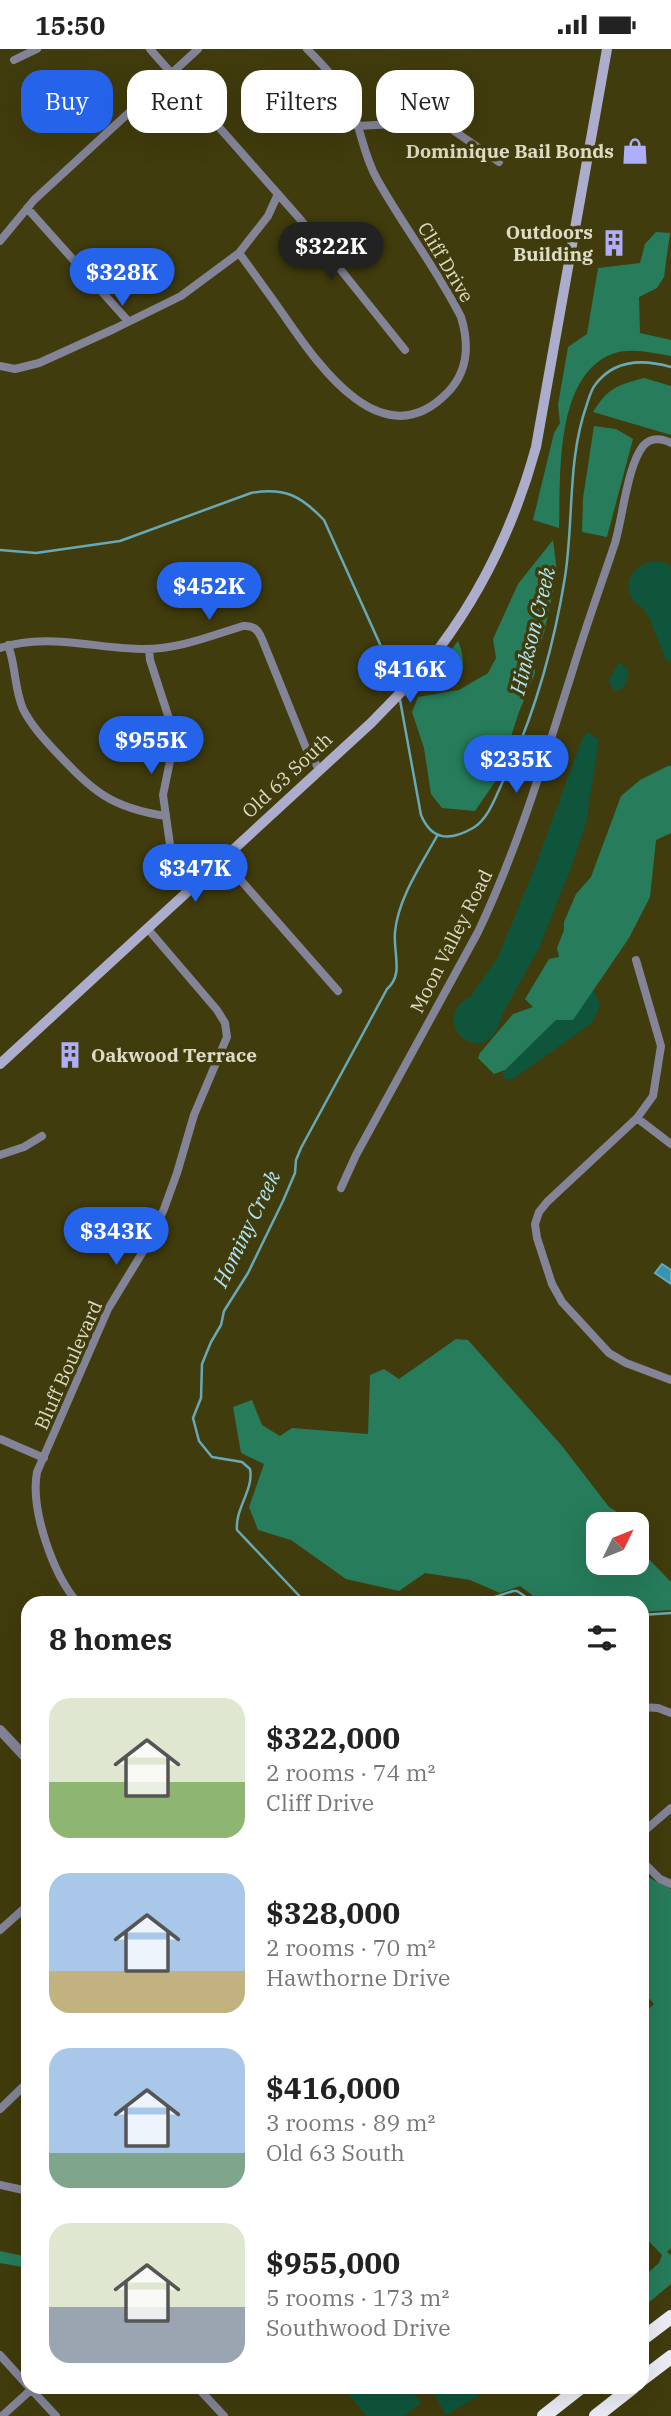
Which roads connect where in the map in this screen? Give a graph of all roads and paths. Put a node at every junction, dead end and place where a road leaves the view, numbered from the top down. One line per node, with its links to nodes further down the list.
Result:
1 (37, 49): 6 (street)
2 (150, 49): 7 (street)
3 (198, 49): 8 (street)
4 (307, 49): 9 (street, Cliff Drive)
5 (607, 49): 25 (main road, Old 63 South)
6 (14, 60)
7 (169, 70)
8 (175, 70)
9 (327, 70)
10 (127, 115): 16 (street)
11 (362, 126): 14 (street)
12 (225, 133): 15 (street)
13 (359, 133): 18 (street, Cliff Drive)
14 (499, 162)
15 (278, 194): 18 (street); 20 (street)
16 (27, 208): 17 (street); 19 (street)
17 (0, 241)
18 (239, 253): 19 (street)
19 (128, 321): 21 (street)
20 (405, 351)
21 (0, 366)
22 (671, 443): 37 (street, Moon Valley Road)
23 (4, 646): 24 (street); 26 (street)
24 (149, 649): 25 (street); 26 (street)
25 (319, 769): 27 (main road, Old 63 South)
26 (166, 816): 28 (street)
27 (223, 860): 28 (main road, Old 63 South); 31 (street)
28 (190, 887): 29 (main road, Old 63 South)
29 (147, 928): 32 (main road, Old 63 South); 40 (street, Bluff Boulevard)
30 (636, 960): 33 (street)
31 (338, 991)
32 (0, 1064)
33 (637, 1118): 35 (street); 38 (street)
34 (42, 1136): 36 (street)
35 (671, 1144)
36 (0, 1155)
37 (341, 1188)
38 (671, 1380)
39 (0, 1439): 40 (street)
40 (44, 1458): 41 (street, Bluff Boulevard)
41 (73, 1596)
42 (649, 1707): 43 (street)
43 (671, 1713)
44 (2, 1737): 45 (street)
45 (21, 1754)
46 (671, 1808): 47 (street)
47 (649, 1827)
48 (649, 1868): 49 (street)
49 (671, 1884)
50 (21, 1911): 51 (street)
51 (0, 1930)
52 (21, 2089): 53 (street)
53 (0, 2109)
54 (0, 2185): 55 (street)
55 (21, 2190)
56 (671, 2317): 57 (highway)
57 (649, 2334)
58 (0, 2355): 61 (street)
59 (671, 2357): 60 (highway)
60 (649, 2374)
61 (21, 2377)
62 (23, 2394): 67 (street)
63 (36, 2394): 68 (street)
64 (204, 2394): 69 (street)
65 (572, 2394): 70 (highway)
66 (624, 2394): 71 (highway)
67 (2, 2416)
68 (56, 2416)
69 (224, 2416)
70 (544, 2416)
71 (596, 2416)

